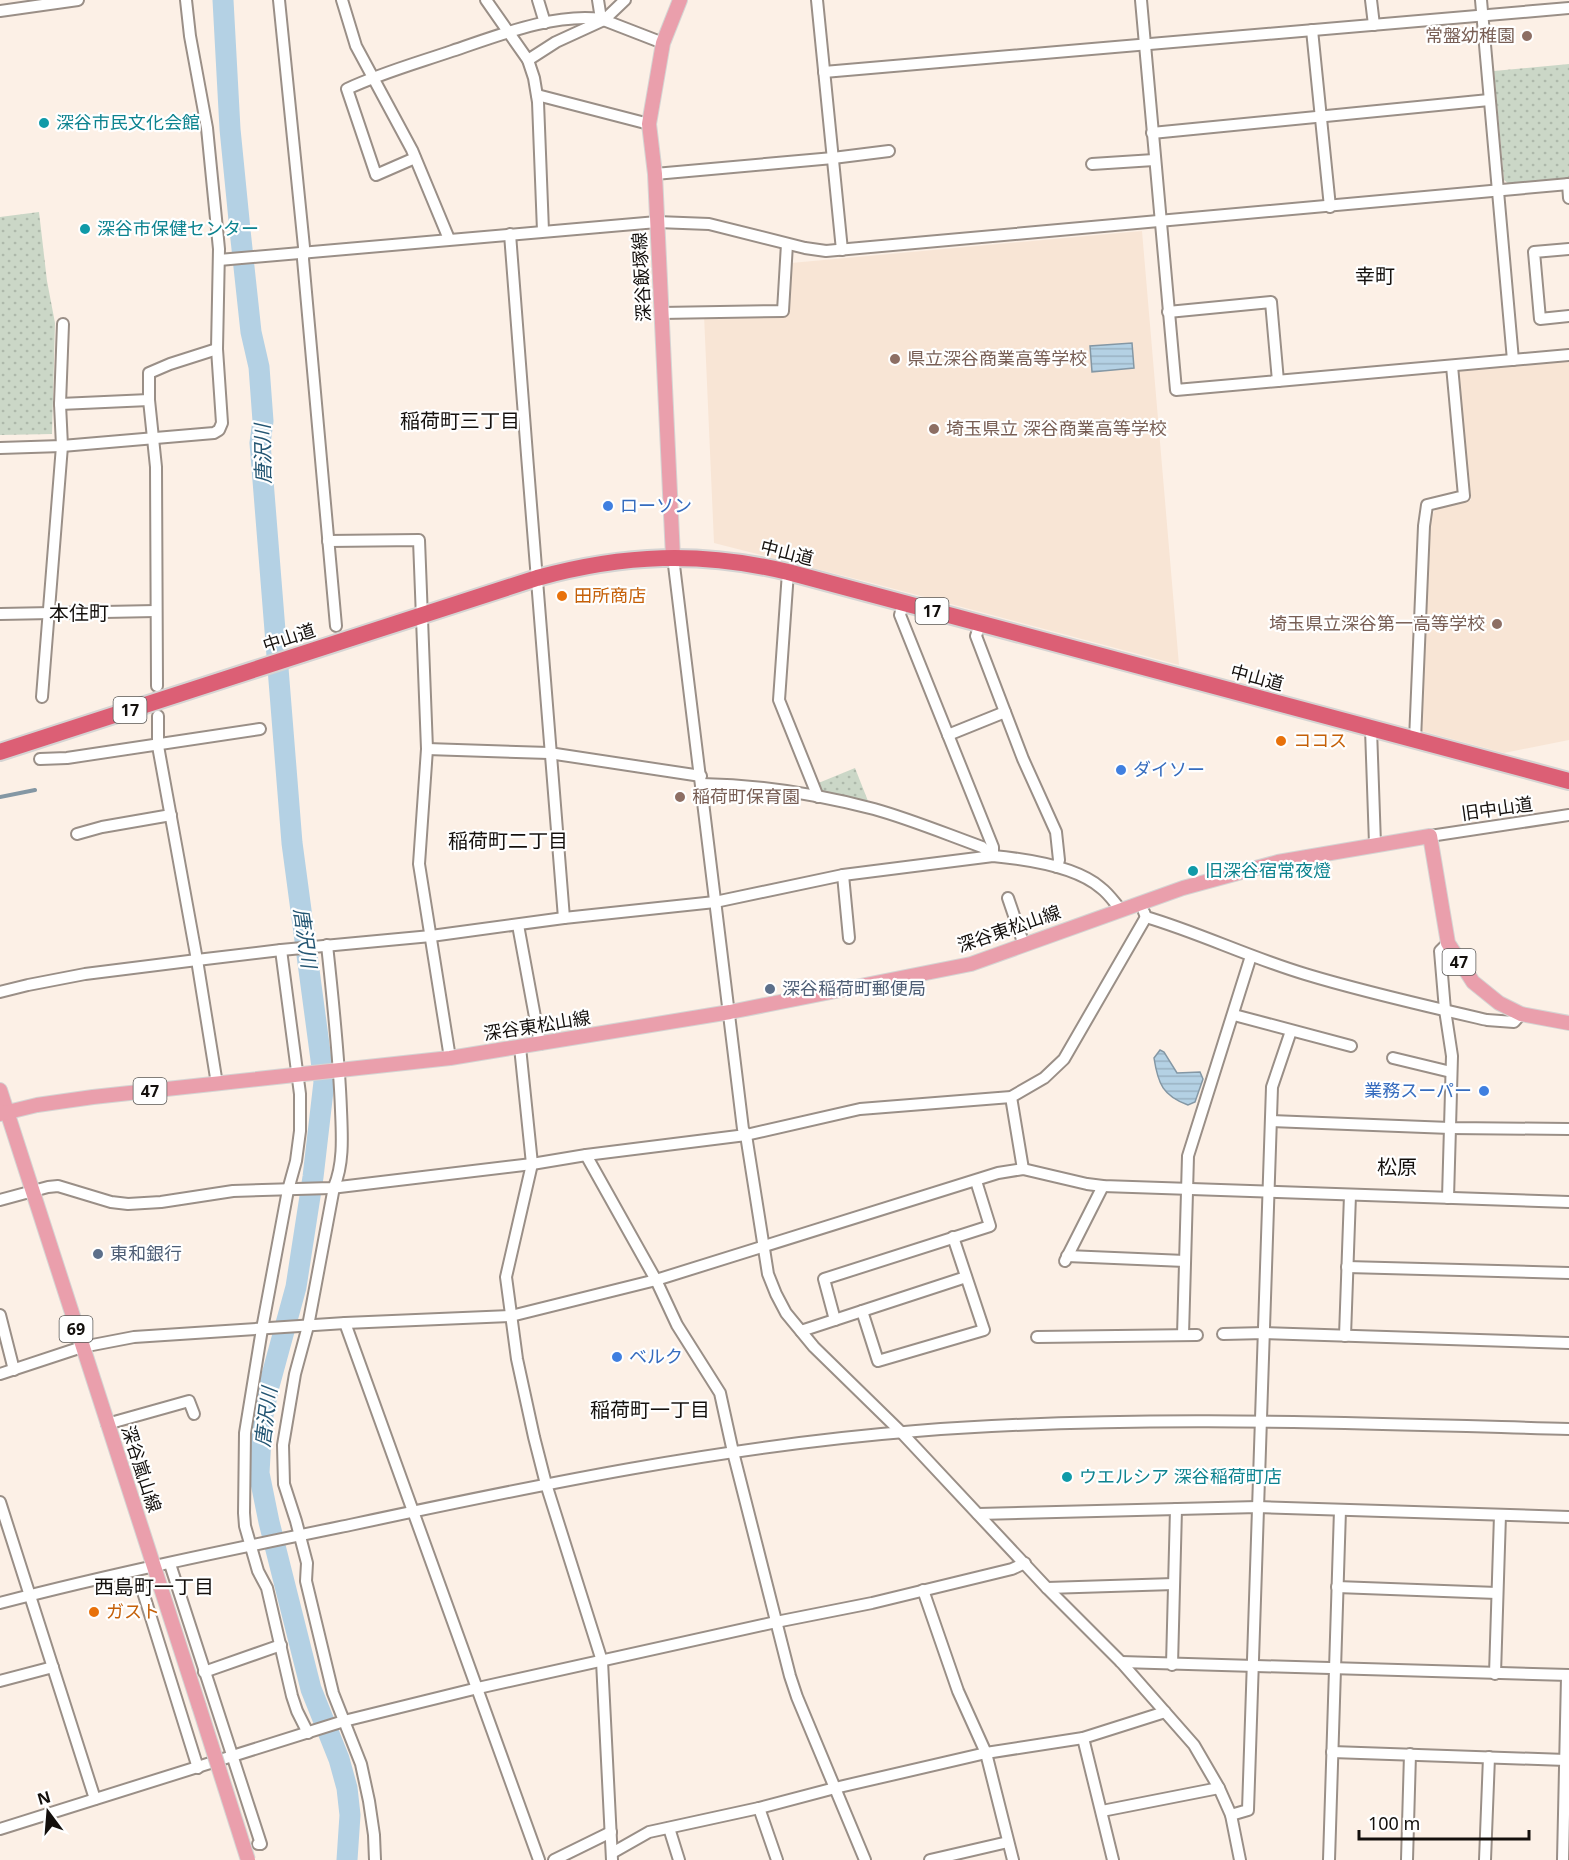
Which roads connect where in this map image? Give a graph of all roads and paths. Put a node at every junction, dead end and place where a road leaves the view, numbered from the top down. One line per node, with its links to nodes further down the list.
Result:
1 (78, 0): 14 (street)
2 (186, 0): 51 (street)
3 (279, 0): 50 (street)
4 (342, 0): 26 (street)
5 (486, 0): 21 (street)
6 (538, 0): 18 (street)
7 (598, 0): 17 (street)
8 (626, 0): 17 (street)
9 (680, 0): 22 (main road, 深谷飯塚線)
10 (817, 0): 25 (street)
11 (1141, 0): 23 (street)
12 (1371, 0): 19 (street)
13 (1481, 0): 16 (street)
14 (6, 7)
15 (1569, 8): 16 (street)
16 (1482, 16): 19 (street); 28 (street)
17 (602, 20): 18 (street); 22 (street); 24 (street)
18 (545, 23): 21 (street)
19 (1374, 25): 20 (street)
20 (1312, 30): 23 (street); 29 (street)
21 (508, 33): 24 (street); 26 (street)
22 (663, 43): 30 (main road, 深谷飯塚線)
23 (1145, 44): 25 (street); 31 (street)
24 (528, 60): 27 (street)
25 (824, 72): 34 (street)
26 (373, 77): 33 (street); 33 (street)
27 (537, 95): 30 (street); 44 (street)
28 (1489, 100): 29 (street); 39 (street)
29 (1320, 116): 31 (street); 41 (street)
30 (649, 124): 37 (main road, 深谷飯塚線)
31 (1152, 133): 35 (street)
32 (889, 151): 34 (street)
33 (415, 158): 46 (street)
34 (833, 158): 37 (street); 49 (street)
35 (1154, 160): 36 (street); 43 (street)
36 (1092, 164)
37 (655, 174): 42 (main road, 深谷飯塚線)
38 (1568, 184): 39 (street); 40 (street)
39 (1497, 190): 41 (street); 58 (street)
40 (1569, 198)
41 (1330, 207): 43 (street)
42 (657, 222): 44 (street); 47 (street); 53 (main road, 深谷飯塚線)
43 (1160, 222): 49 (street); 52 (street)
44 (543, 231): 45 (street)
45 (510, 234): 46 (street); 69 (street)
46 (449, 239): 50 (street)
47 (787, 243): 49 (street); 53 (street)
48 (1569, 249): 54 (street)
49 (842, 250)
50 (304, 252): 51 (street); 66 (street)
51 (222, 260): 56 (street)
52 (1168, 312): 60 (street); 60 (street)
53 (661, 313): 67 (main road, 深谷飯塚線)
54 (1569, 316)
55 (63, 324): 62 (street)
56 (217, 349): 61 (street); 63 (street)
57 (1569, 355): 58 (street)
58 (1514, 360): 59 (street)
59 (1452, 366): 60 (street); 84 (street)
60 (1278, 381)
61 (149, 400): 62 (street); 63 (street)
62 (60, 404): 64 (street)
63 (154, 439): 64 (street); 71 (street)
64 (62, 446): 65 (street); 72 (street)
65 (0, 448)
66 (328, 542): 74 (street); 76 (street)
67 (673, 556): 68 (highway, 中山道 / 17); 69 (highway, 中山道 / 17); 90 (street)
68 (788, 572): 70 (highway, 中山道 / 17); 92 (street)
69 (537, 578): 74 (highway, 中山道 / 17); 88 (street)
70 (903, 604): 75 (highway, 中山道 / 17); 83 (street)
71 (156, 610): 72 (street); 77 (street)
72 (49, 612): 73 (street); 78 (street)
73 (0, 614)
74 (422, 616): 86 (street); 87 (highway, 中山道 / 17)
75 (980, 624): 79 (street); 82 (highway, 中山道 / 17)
76 (336, 626)
77 (157, 686)
78 (42, 697)
79 (1005, 712): 83 (street); 99 (street)
80 (158, 716): 85 (street)
81 (260, 729): 85 (street)
82 (1371, 729): 84 (highway, 中山道 / 17); 97 (street)
83 (948, 735): 98 (street)
84 (1415, 740): 91 (highway, 中山道 / 17)
85 (158, 746): 89 (street); 93 (street)
86 (427, 749): 88 (street); 108 (street)
87 (0, 752)
88 (549, 753): 90 (street); 106 (street)
89 (40, 759)
90 (701, 780): 92 (street); 102 (street)
91 (1569, 781)
92 (818, 796): 98 (street)
93 (171, 815): 95 (street); 115 (street)
94 (1569, 815): 96 (street, 旧中山道)
95 (77, 834)
96 (1430, 836): 97 (main road, 深谷東松山線 / 47); 110 (main road, 47)
97 (1375, 844): 103 (main road, 深谷東松山線 / 47)
98 (993, 856): 99 (street); 100 (street)
99 (1057, 867): 104 (street)
100 (843, 875): 102 (street); 109 (street)
101 (1008, 898): 111 (street)
102 (715, 902): 106 (street); 118 (street)
103 (1140, 903): 104 (main road, 深谷東松山線 / 47); 105 (street)
104 (1120, 909): 111 (main road, 深谷東松山線 / 47)
105 (1146, 917): 114 (street); 133 (street)
106 (564, 918): 107 (street)
107 (518, 925): 108 (street); 123 (street)
108 (431, 936): 112 (street); 126 (street)
109 (849, 938)
110 (1448, 943): 117 (street); 119 (main road, 47)
111 (1024, 945): 118 (main road, 深谷東松山線 / 47)
112 (324, 946): 113 (street); 128 (street)
113 (283, 949): 115 (street); 130 (street)
114 (1251, 956): 117 (street); 120 (street)
115 (198, 960): 116 (street); 131 (street)
116 (0, 992)
117 (1445, 1010): 119 (street); 129 (street)
118 (730, 1012): 123 (main road, 深谷東松山線 / 47); 138 (street)
119 (1521, 1014): 121 (main road, 47)
120 (1234, 1015): 122 (street); 145 (street)
121 (1569, 1023)
122 (1291, 1031): 124 (street); 135 (street)
123 (540, 1044): 125 (main road, 深谷東松山線 / 47)
124 (1351, 1046)
125 (520, 1047): 126 (main road, 深谷東松山線 / 47); 140 (street)
126 (450, 1058): 128 (main road, 深谷東松山線 / 47)
127 (1393, 1058): 129 (street)
128 (337, 1071): 130 (main road, 47); 144 (street)
129 (1451, 1072): 136 (street)
130 (299, 1075): 131 (main road, 47); 146 (street)
131 (217, 1084): 134 (main road, 47)
132 (0, 1090): 134 (main road, 深谷嵐山線 / 69)
133 (1011, 1097): 138 (street); 141 (street)
134 (4, 1113): 147 (main road, 深谷嵐山線 / 69)
135 (1271, 1121): 136 (street); 148 (street)
136 (1450, 1128): 137 (street); 150 (street)
137 (1569, 1129)
138 (746, 1135): 139 (street); 154 (street)
139 (586, 1155): 140 (street); 159 (street)
140 (532, 1164): 144 (street); 162 (street)
141 (1023, 1169): 142 (street); 143 (street)
142 (976, 1181): 153 (street); 154 (street)
143 (1103, 1186): 145 (street); 155 (street)
144 (332, 1187): 146 (street); 165 (street)
145 (1187, 1189): 148 (street); 155 (street)
146 (290, 1190): 147 (street); 166 (street)
147 (32, 1191): 151 (street); 175 (main road, 深谷嵐山線 / 69)
148 (1269, 1192): 149 (street); 168 (street)
149 (1350, 1195): 150 (street); 156 (street)
150 (1448, 1198): 152 (street)
151 (0, 1200)
152 (1569, 1202)
153 (953, 1237): 158 (street); 163 (street)
154 (762, 1246): 159 (street); 167 (street)
155 (1185, 1261): 170 (street)
156 (1347, 1267): 157 (street); 172 (street)
157 (1569, 1273)
158 (966, 1277): 160 (street); 160 (street)
159 (656, 1280): 162 (street); 183 (street)
160 (862, 1311): 163 (street)
161 (0, 1316): 176 (street)
162 (511, 1316): 164 (street); 184 (street)
163 (835, 1320): 167 (street)
164 (345, 1323): 165 (street); 189 (street)
165 (305, 1326): 166 (street); 193 (street)
166 (264, 1329): 175 (street); 194 (street)
167 (801, 1331): 182 (street)
168 (1265, 1333): 169 (street); 172 (street); 179 (street)
169 (1223, 1334)
170 (1183, 1335): 171 (street); 173 (street)
171 (1197, 1335)
172 (1345, 1336): 174 (street)
173 (1037, 1337)
174 (1569, 1343)
175 (82, 1347): 176 (street); 180 (main road, 深谷嵐山線 / 69)
176 (14, 1370): 177 (street)
177 (0, 1374)
178 (194, 1414): 180 (street)
179 (1261, 1420): 181 (street); 182 (street); 186 (street)
180 (107, 1424): 197 (main road, 深谷嵐山線 / 69)
181 (1569, 1429)
182 (901, 1432): 183 (street); 190 (street)
183 (733, 1452): 184 (street); 206 (street)
184 (546, 1484): 189 (street); 208 (street)
185 (0, 1502): 204 (street)
186 (1258, 1507): 187 (street); 188 (street); 211 (street)
187 (1176, 1509): 190 (street); 198 (street)
188 (1340, 1510): 191 (street); 199 (street)
189 (413, 1511): 193 (street); 218 (street)
190 (978, 1514): 195 (street)
191 (1500, 1515): 192 (street); 203 (street)
192 (1569, 1517)
193 (297, 1536): 194 (street); 220 (street)
194 (253, 1546): 196 (street); 207 (street)
195 (1025, 1563): 200 (street); 201 (street)
196 (170, 1564): 197 (street); 214 (street)
197 (154, 1567): 204 (street); 243 (main road, 深谷嵐山線 / 69, bridge)
198 (1174, 1584): 200 (street); 210 (street)
199 (1337, 1587): 203 (street); 213 (street)
200 (1047, 1588): 209 (street)
201 (923, 1590): 206 (street); 224 (street)
202 (143, 1592): 229 (street)
203 (1497, 1593): 215 (street)
204 (31, 1595): 205 (street); 212 (street)
205 (0, 1603)
206 (776, 1622): 208 (street); 230 (street)
207 (281, 1645): 214 (street); 221 (street)
208 (602, 1661): 218 (street); 239 (street)
209 (1121, 1662): 210 (street); 219 (street)
210 (1172, 1665): 211 (street)
211 (1254, 1666): 213 (street); 236 (street)
212 (53, 1667): 217 (street); 232 (street)
213 (1335, 1669): 215 (street); 223 (street)
214 (204, 1672): 226 (street)
215 (1495, 1674): 216 (street)
216 (1568, 1676): 228 (street)
217 (0, 1681)
218 (478, 1688): 220 (street); 245 (street)
219 (1165, 1712): 222 (street); 231 (street)
220 (342, 1722): 221 (street); 244 (street)
221 (310, 1732): 226 (street)
222 (1083, 1738): 224 (street); 234 (street)
223 (1332, 1752): 225 (street); 254 (street)
224 (986, 1753): 230 (street); 240 (street)
225 (1410, 1754): 227 (street); 255 (street)
226 (232, 1757): 229 (street); 241 (street)
227 (1489, 1757): 228 (street); 256 (street)
228 (1566, 1760): 235 (street)
229 (198, 1768): 232 (street)
230 (835, 1788): 233 (street); 249 (street)
231 (1219, 1788): 234 (street); 236 (street)
232 (95, 1799): 238 (street)
233 (759, 1808): 237 (street); 248 (street)
234 (1102, 1810): 252 (street)
235 (1567, 1813): 257 (street)
236 (1231, 1815): 253 (street)
237 (669, 1828): 242 (street); 247 (street)
238 (0, 1829)
239 (611, 1832): 242 (street); 246 (street)
240 (1008, 1842): 250 (street); 251 (street)
241 (258, 1844)
242 (612, 1857)
243 (248, 1860)
244 (375, 1860)
245 (539, 1860)
246 (554, 1860)
247 (679, 1860)
248 (777, 1860)
249 (865, 1860)
250 (930, 1860)
251 (1012, 1860)
252 (1113, 1860)
253 (1240, 1860)
254 (1329, 1860)
255 (1407, 1860)
256 (1485, 1860)
257 (1563, 1860)

